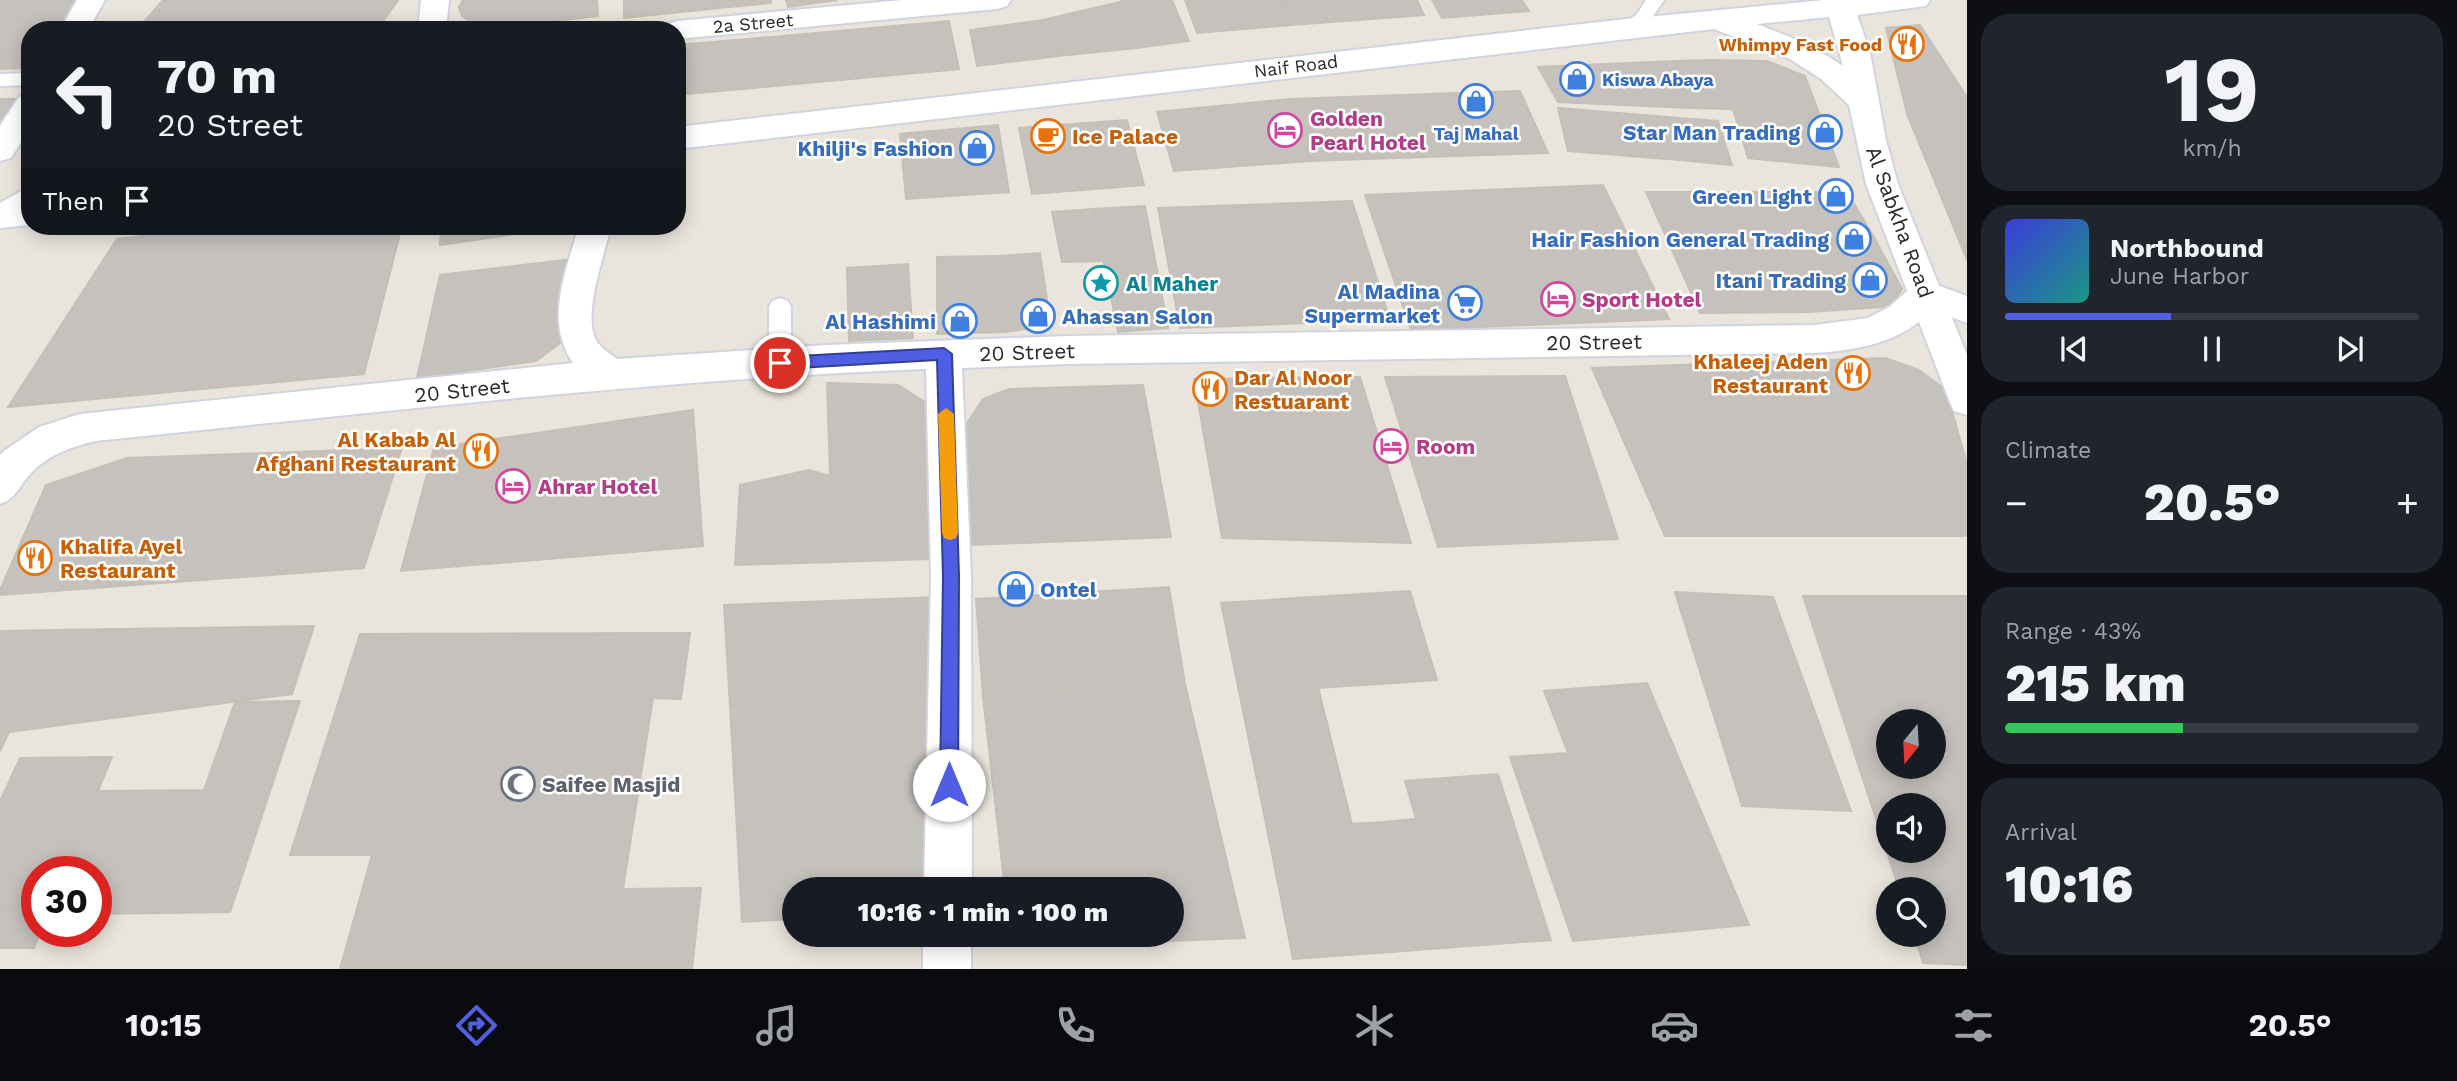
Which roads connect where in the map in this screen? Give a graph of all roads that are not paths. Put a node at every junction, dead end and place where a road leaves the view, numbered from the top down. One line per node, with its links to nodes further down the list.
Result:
1 (91, 0): 7 (street)
2 (435, 0): 8 (street)
3 (997, 0): 11 (street, 2a Street)
4 (1655, 0): 10 (lane)
5 (1916, 0): 6 (street, Naif Road)
6 (1839, 3): 9 (street, Naif Road); 14 (street, Al Sabkha Road)
7 (79, 21)
8 (433, 21)
9 (1686, 21): 10 (street, Naif Road); 14 (street)
10 (1626, 28): 16 (street, Naif Road)
11 (686, 29)
12 (21, 79): 13 (lane)
13 (0, 80)
14 (1862, 100): 22 (street, Al Sabkha Road)
15 (21, 118): 17 (street)
16 (686, 137)
17 (0, 150)
18 (21, 199): 20 (lane)
19 (21, 213): 20 (street)
20 (0, 214)
21 (593, 235): 27 (street)
22 (1926, 294): 24 (street); 25 (street, 20 Street); 28 (street, Al Sabkha Road)
23 (779, 307): 26 (lane)
24 (1967, 310)
25 (944, 354): 26 (street, 20 Street); 30 (street)
26 (780, 363): 27 (street, 20 Street)
27 (611, 374): 29 (street, 20 Street)
28 (1967, 400)
29 (0, 486)
30 (948, 877)
31 (947, 947): 32 (street)
32 (947, 969)

